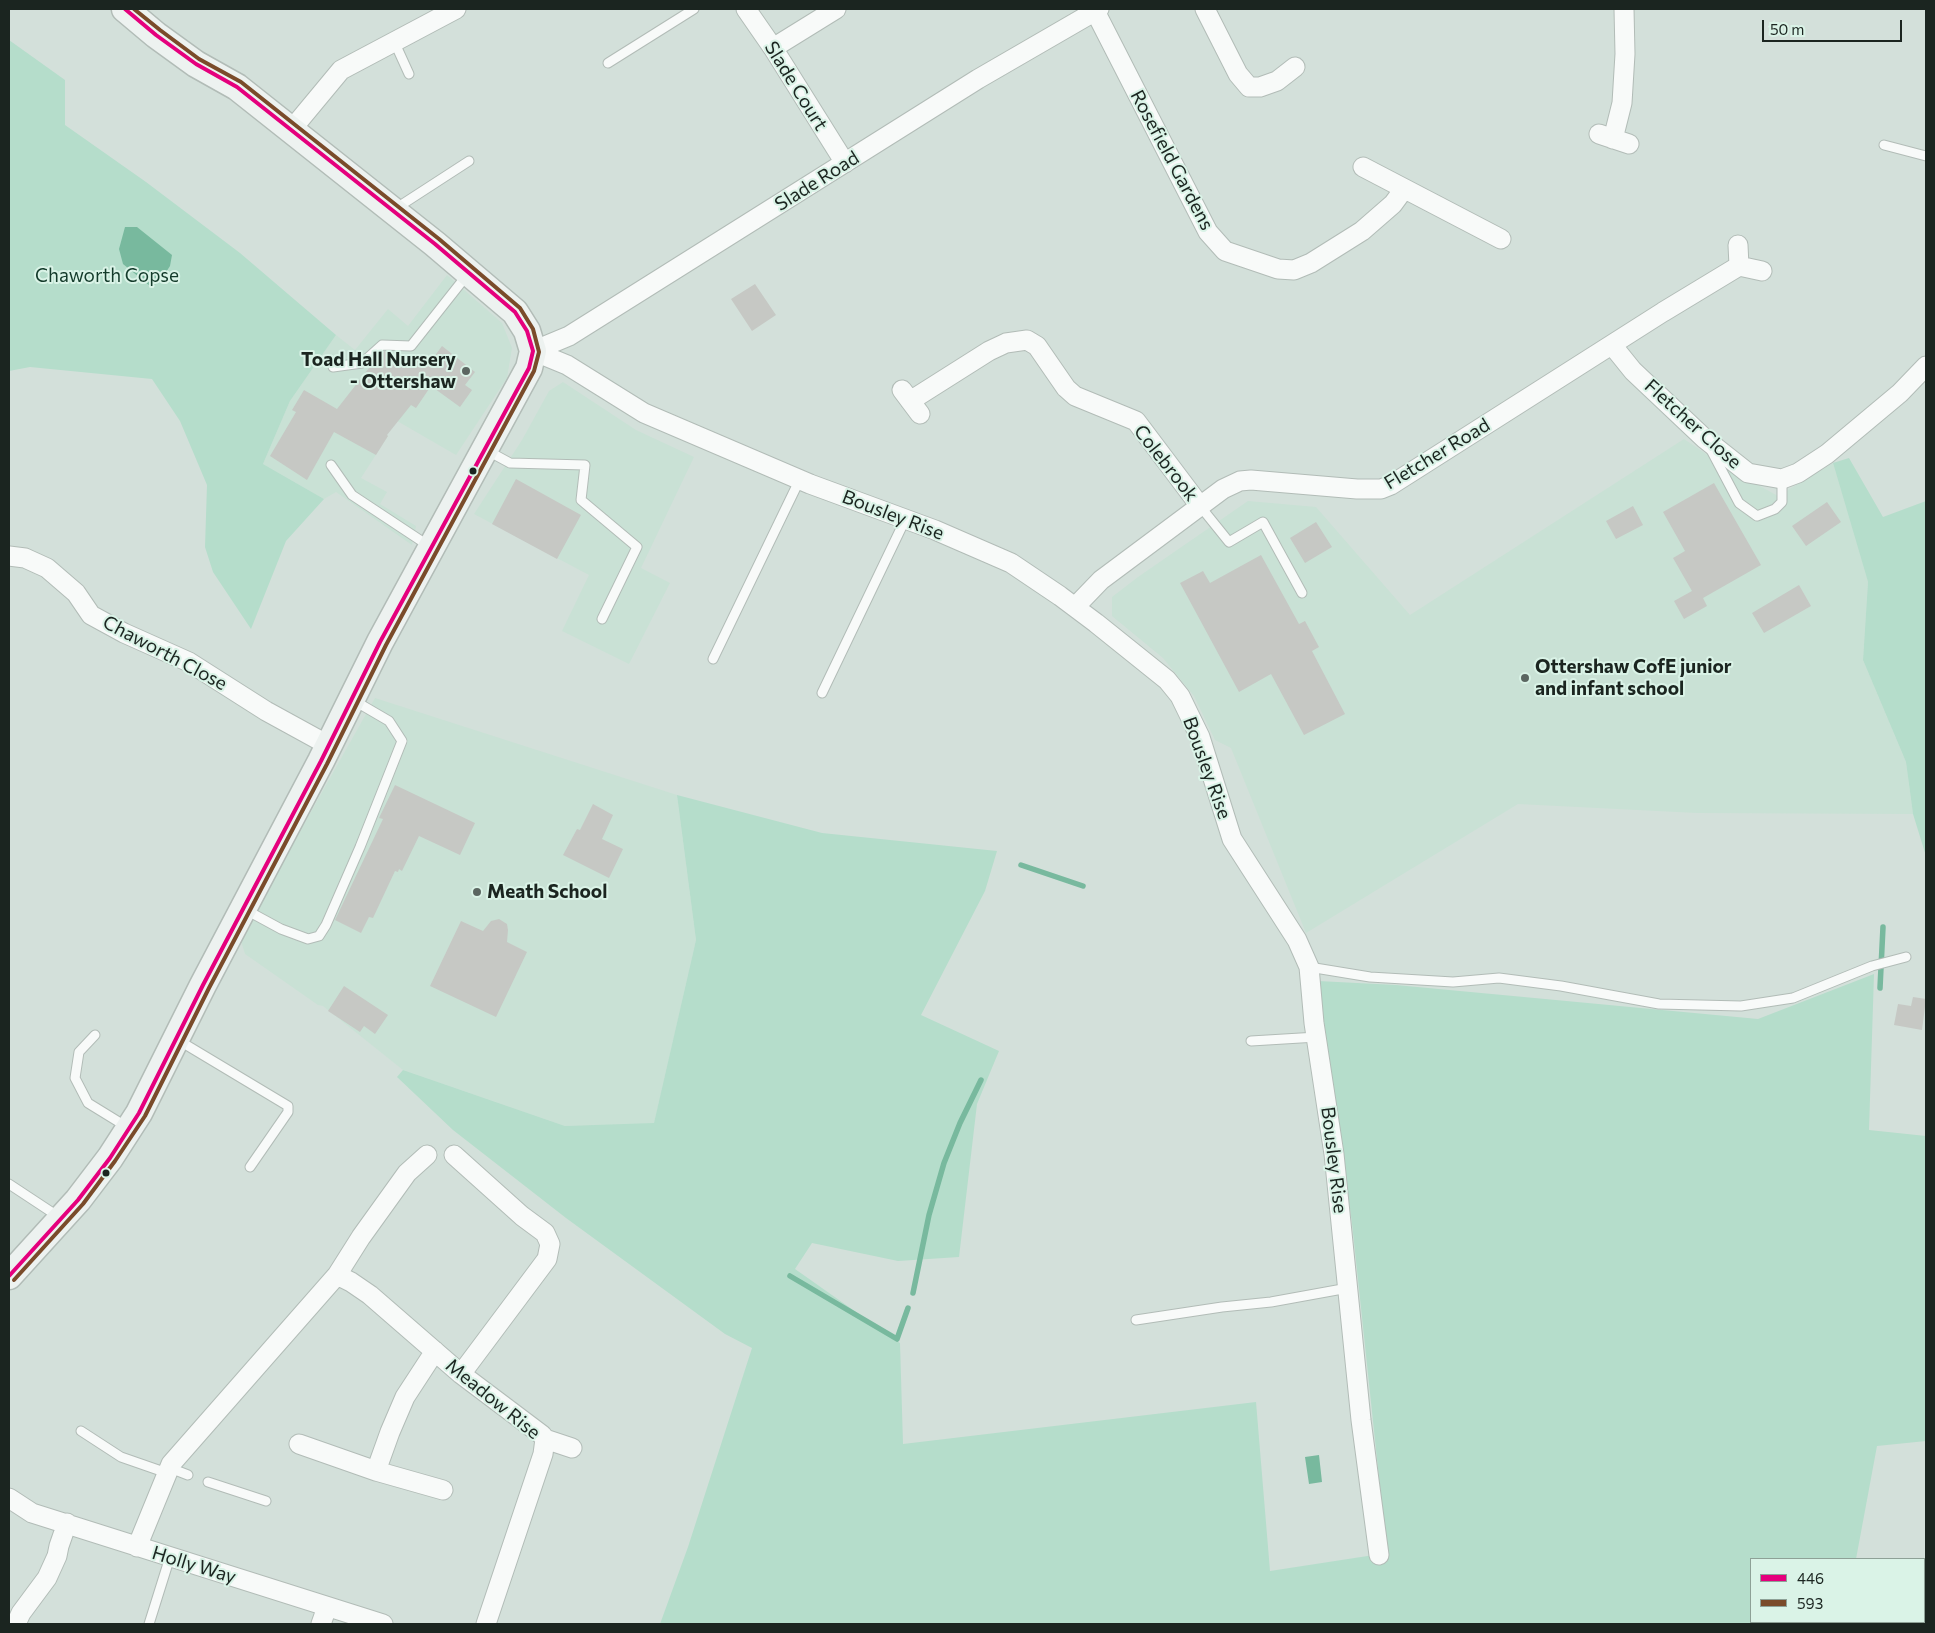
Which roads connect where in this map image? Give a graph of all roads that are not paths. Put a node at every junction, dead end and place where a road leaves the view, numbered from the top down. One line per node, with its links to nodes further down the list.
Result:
1 (125, 9): 14 (street)
2 (694, 9): 11 (lane)
3 (746, 9): 10 (street, Slade Court)
4 (836, 9): 10 (street)
5 (1205, 9): 12 (street)
6 (1624, 9): 15 (street)
7 (451, 10): 9 (street)
8 (1097, 10): 19 (street, Slade Road); 21 (street, Rosefield Gardens)
9 (394, 41): 13 (lane); 14 (street)
10 (773, 48): 19 (street, Slade Court)
11 (608, 63)
12 (1295, 67)
13 (410, 74)
14 (292, 129): 22 (street)
15 (1613, 139)
16 (1884, 145): 17 (lane)
17 (1926, 156)
18 (469, 161): 22 (lane)
19 (845, 163): 29 (street, Slade Road)
20 (1363, 167): 21 (street)
21 (1404, 189): 23 (street)
22 (393, 211): 27 (street)
23 (1501, 240)
24 (1738, 245): 25 (street)
25 (1739, 266): 26 (street); 28 (street, Fletcher Road)
26 (1762, 271)
27 (469, 273): 29 (street); 31 (lane)
28 (1612, 345): 33 (street, Fletcher Close); 38 (street, Fletcher Road)
29 (533, 351): 34 (street); 36 (street, Bousley Rise)
30 (1926, 366): 37 (street)
31 (333, 367)
32 (911, 402): 38 (street, Colebrook)
33 (1705, 439): 37 (street, Fletcher Close); 37 (lane)
34 (486, 450): 40 (street); 44 (lane)
35 (331, 465): 40 (lane)
36 (800, 479): 39 (street, Bousley Rise); 45 (lane)
37 (1782, 479)
38 (1200, 506): 42 (lane); 43 (street, Fletcher Road)
39 (905, 520): 43 (street, Bousley Rise); 46 (lane)
40 (431, 548): 47 (street)
41 (9, 556): 48 (street, Chaworth Close)
42 (1302, 593)
43 (1075, 607): 51 (street, Bousley Rise)
44 (602, 618)
45 (713, 660)
46 (822, 693)
47 (351, 699): 48 (street); 49 (lane)
48 (328, 745): 49 (street)
49 (243, 909): 54 (street)
50 (1906, 957): 51 (lane)
51 (1309, 967): 53 (street, Bousley Rise)
52 (96, 1034): 56 (lane)
53 (1317, 1037): 55 (lane); 64 (street, Bousley Rise)
54 (176, 1039): 56 (street); 59 (lane)
55 (1251, 1041)
56 (129, 1128): 61 (street)
57 (454, 1154): 67 (street)
58 (427, 1156): 62 (street)
59 (250, 1167)
60 (9, 1184): 61 (lane)
61 (61, 1218): 63 (street)
62 (337, 1275): 66 (street, Meadow Rise); 72 (street)
63 (9, 1276)
64 (1348, 1288): 65 (lane); 81 (street, Bousley Rise)
65 (1136, 1320)
66 (435, 1351): 67 (street, Meadow Rise); 73 (street)
67 (460, 1374): 69 (street, Meadow Rise)
68 (81, 1431): 72 (lane)
69 (545, 1439): 71 (street); 87 (street, Meadow Rise)
70 (299, 1444): 73 (street)
71 (572, 1448)
72 (169, 1470): 74 (lane); 80 (street)
73 (376, 1471): 76 (street)
74 (188, 1475)
75 (208, 1482): 78 (lane)
76 (444, 1490)
77 (9, 1498): 79 (street, Holly Way)
78 (266, 1501)
79 (67, 1523): 80 (street, Holly Way); 84 (street)
80 (137, 1547): 82 (street, Holly Way)
81 (1379, 1555)
82 (170, 1557): 83 (street, Holly Way); 85 (lane)
83 (324, 1615): 86 (street, Holly Way)
84 (16, 1624)
85 (149, 1624)
86 (383, 1624)
87 (486, 1624)

